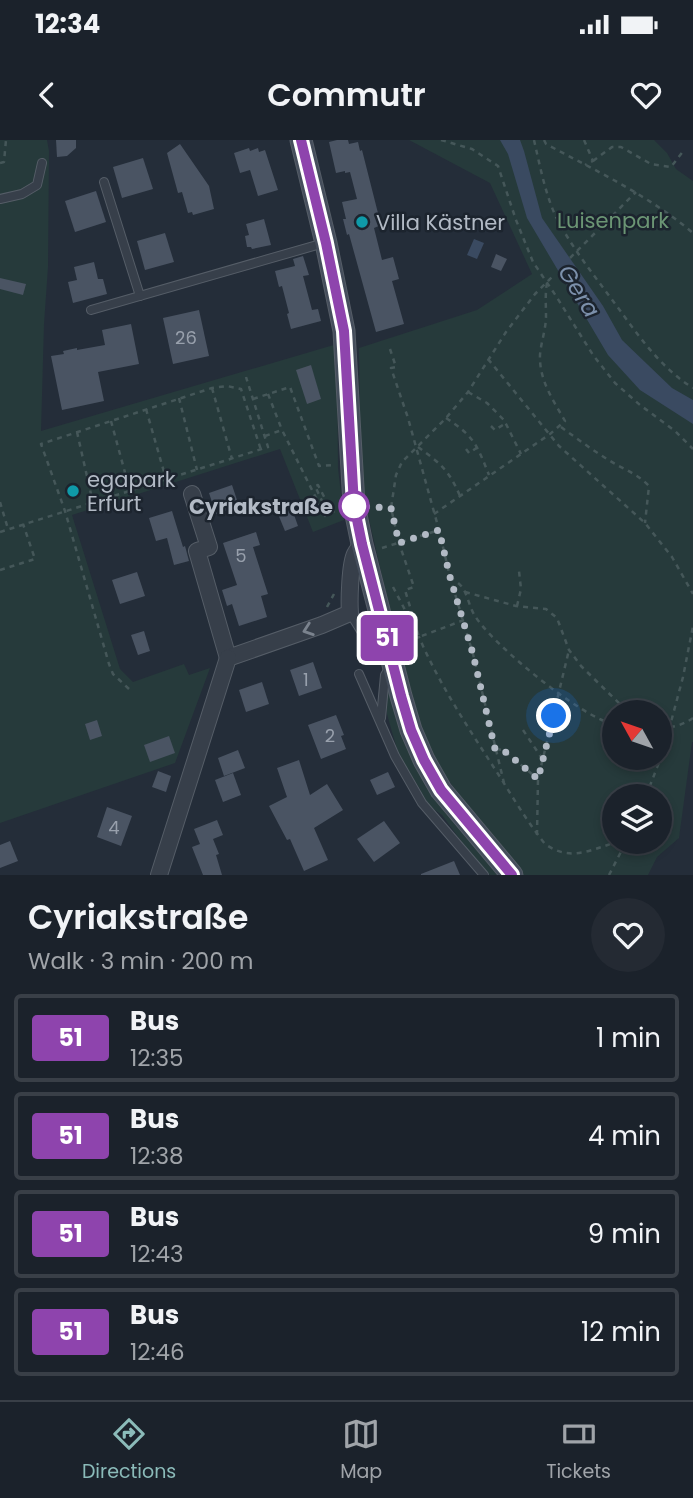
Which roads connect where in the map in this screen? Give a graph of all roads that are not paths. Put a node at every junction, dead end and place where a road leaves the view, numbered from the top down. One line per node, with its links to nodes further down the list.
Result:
1 (300, 140): 5 (street)
2 (42, 163): 4 (lane)
3 (104, 182): 6 (lane)
4 (0, 199)
5 (326, 243): 6 (lane); 9 (street)
6 (140, 296): 7 (lane)
7 (91, 310)
8 (192, 494): 12 (street)
9 (368, 547): 10 (street); 11 (street)
10 (350, 613): 11 (lane); 12 (street, one-way to 12)
11 (396, 653): 14 (lane); 17 (street)
12 (228, 658): 15 (street)
13 (359, 674): 14 (lane)
14 (381, 722): 16 (lane)
15 (159, 875)
16 (484, 875)
17 (512, 875)

